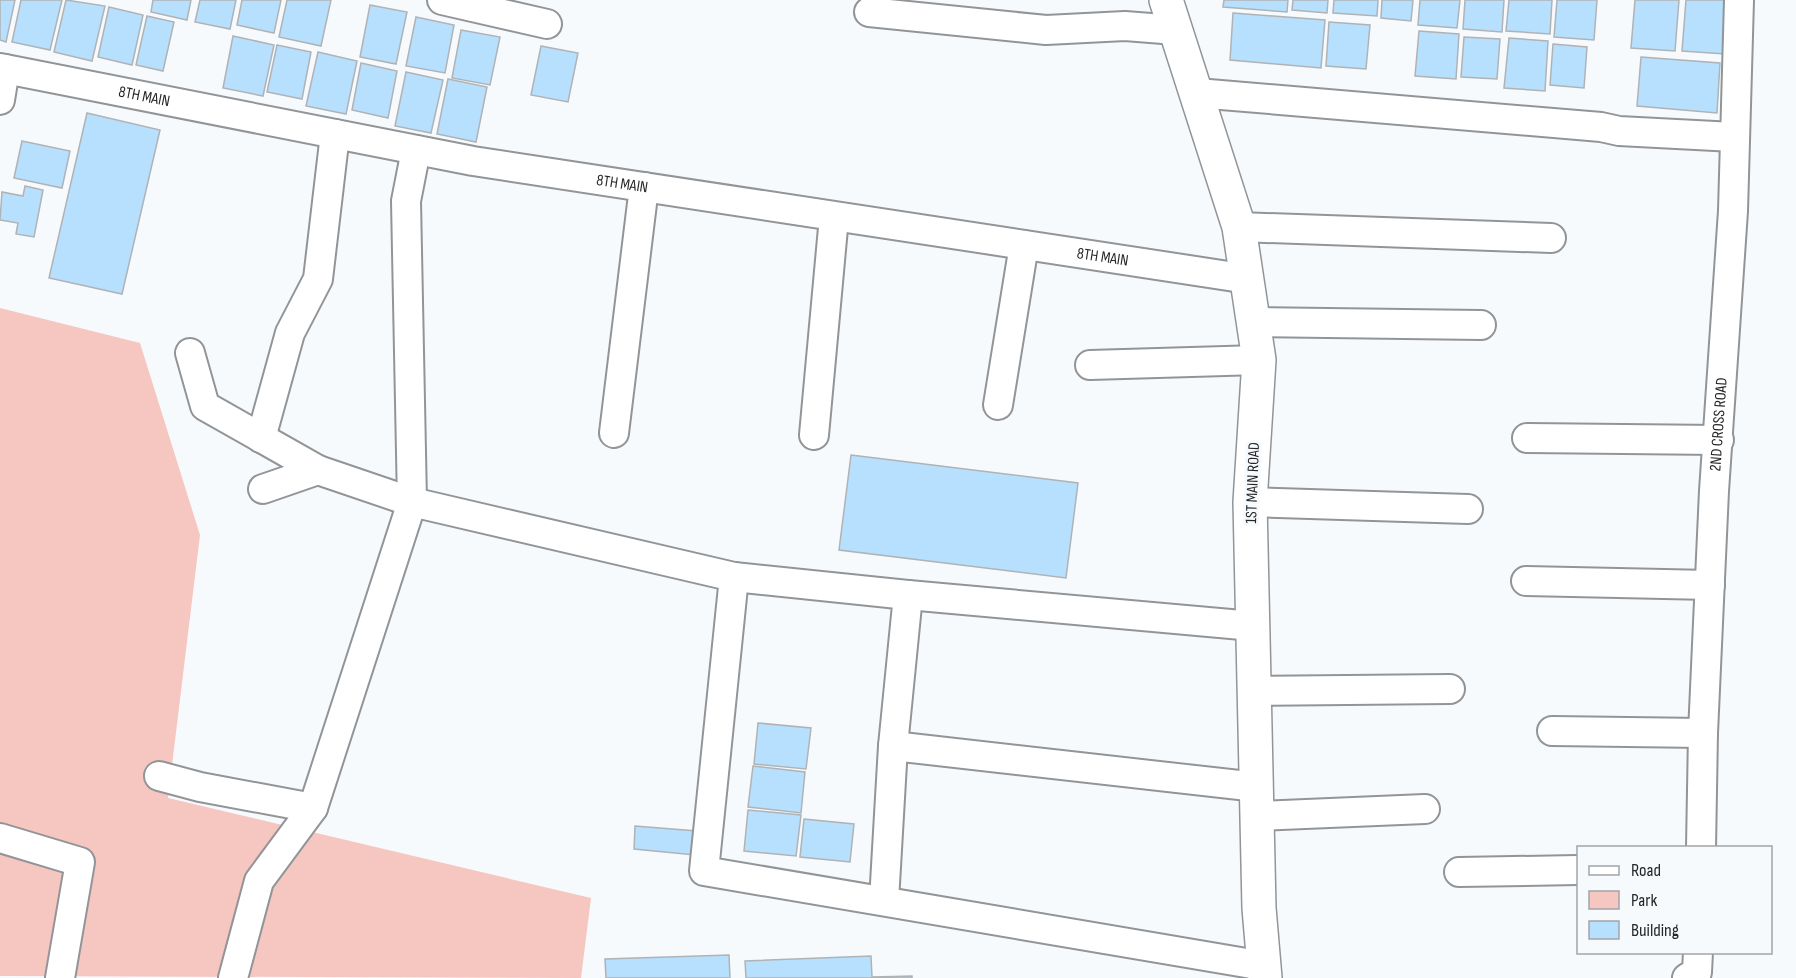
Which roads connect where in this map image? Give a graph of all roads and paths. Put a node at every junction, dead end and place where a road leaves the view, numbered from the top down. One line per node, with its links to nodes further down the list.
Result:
1 (442, 0): 5 (street)
2 (1166, 0): 6 (street, 1ST MAIN ROAD)
3 (1739, 0): 11 (street, 2ND CROSS ROAD)
4 (869, 12): 6 (street)
5 (547, 24)
6 (1176, 30): 8 (street, 1ST MAIN ROAD)
7 (3, 69): 9 (street); 10 (street, 8TH MAIN)
8 (1197, 93): 11 (street); 15 (street, 1ST MAIN ROAD)
9 (0, 100)
10 (335, 134): 12 (street, 8TH MAIN); 27 (street)
11 (1734, 137): 29 (street, 2ND CROSS ROAD)
12 (416, 150): 13 (street, 8TH MAIN); 32 (street)
13 (644, 188): 14 (street, 8TH MAIN); 25 (street)
14 (834, 217): 17 (street, 8TH MAIN); 26 (street)
15 (1239, 227): 16 (street); 18 (street, 1ST MAIN ROAD)
16 (1551, 238)
17 (1024, 245): 18 (street, 8TH MAIN); 24 (street)
18 (1248, 279): 19 (street, 1ST MAIN ROAD)
19 (1253, 322): 20 (street); 22 (street, 1ST MAIN ROAD)
20 (1481, 325)
21 (190, 353): 27 (street)
22 (1258, 360): 23 (street); 33 (street, 1ST MAIN ROAD)
23 (1090, 364)
24 (998, 405)
25 (614, 433)
26 (814, 435)
27 (261, 438): 30 (street)
28 (1527, 438): 29 (street)
29 (1719, 440): 37 (street, 2ND CROSS ROAD)
30 (318, 470): 31 (street); 32 (street)
31 (263, 489)
32 (412, 502): 35 (street); 47 (street)
33 (1250, 502): 34 (street); 39 (street, 1ST MAIN ROAD)
34 (1468, 509)
35 (734, 577): 38 (street); 53 (street)
36 (1526, 581): 37 (street)
37 (1710, 585): 43 (street, 2ND CROSS ROAD)
38 (908, 595): 39 (street); 44 (street)
39 (1253, 626): 41 (street, 1ST MAIN ROAD)
40 (1450, 688): 41 (street)
41 (1254, 691): 46 (street, 1ST MAIN ROAD)
42 (1552, 731): 43 (street)
43 (1703, 733): 50 (street, 2ND CROSS ROAD)
44 (893, 746): 46 (street); 53 (street)
45 (159, 776): 47 (street)
46 (1257, 801): 48 (street); 55 (street, 1ST MAIN ROAD)
47 (314, 808): 57 (street)
48 (1425, 809)
49 (0, 838): 56 (street)
50 (1701, 846)
51 (1577, 870): 52 (street)
52 (1460, 872)
53 (884, 901): 55 (street)
54 (1698, 954): 58 (street)
55 (1264, 972)
56 (60, 978)
57 (233, 978)
58 (1687, 978)

